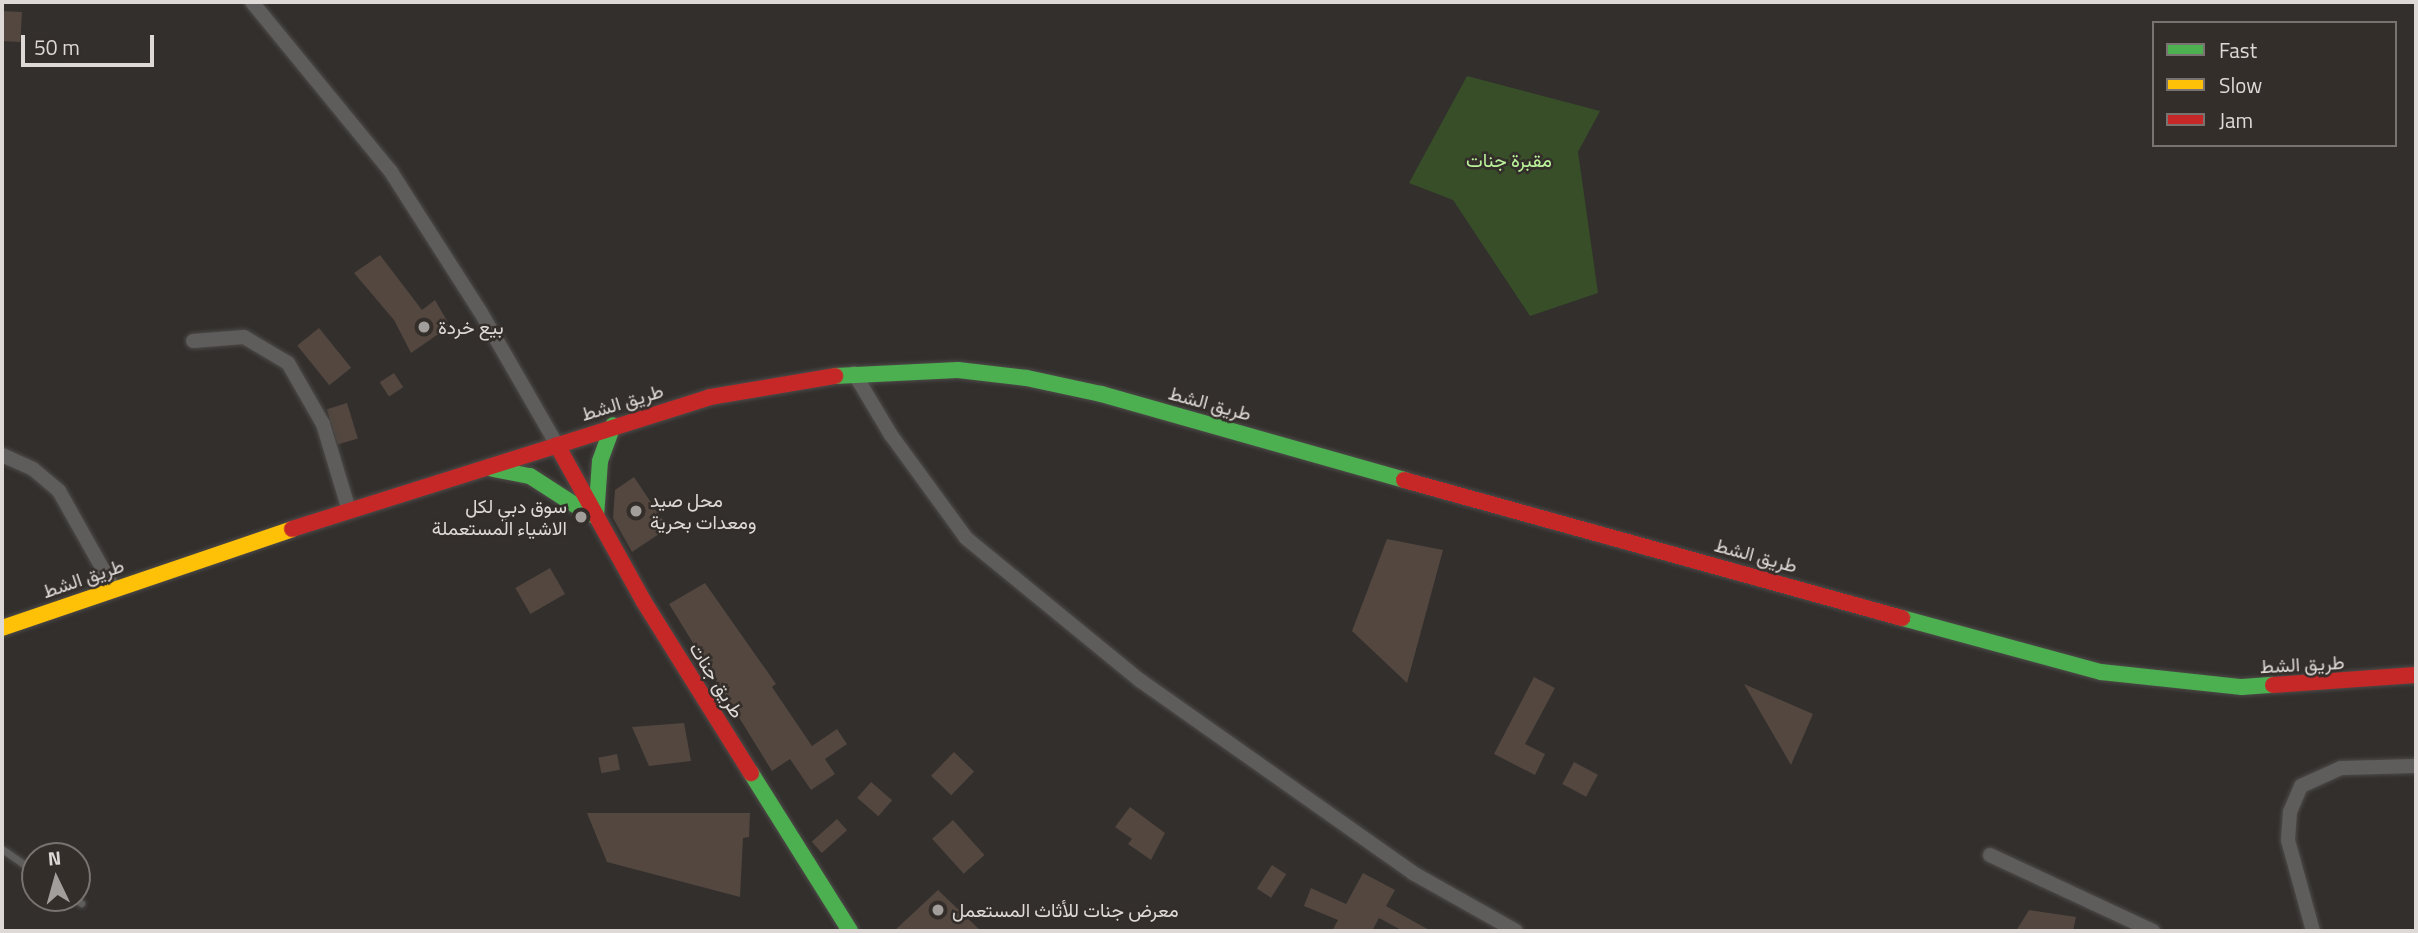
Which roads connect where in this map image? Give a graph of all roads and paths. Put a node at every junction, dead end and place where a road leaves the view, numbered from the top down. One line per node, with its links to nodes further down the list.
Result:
1 (252, 2): 5 (street)
2 (193, 341): 8 (street)
3 (854, 373): 4 (main road, طريق الشط); 12 (main road, طريق الشط); 18 (street)
4 (613, 425): 5 (main road, طريق الشط); 9 (main road)
5 (557, 445): 7 (main road, طريق الشط); 9 (main road, طريق جنات)
6 (2, 455): 10 (street)
7 (491, 468): 8 (main road, طريق الشط); 9 (main road)
8 (349, 510): 10 (main road, طريق الشط)
9 (596, 519): 17 (main road, طريق جنات)
10 (114, 589): 11 (main road, طريق الشط)
11 (2, 628)
12 (2416, 675)
13 (2416, 766): 20 (street)
14 (2, 849): 16 (lane)
15 (1990, 855): 19 (street)
16 (21, 862)
17 (850, 931)
18 (1516, 931)
19 (2153, 931)
20 (2313, 931)

